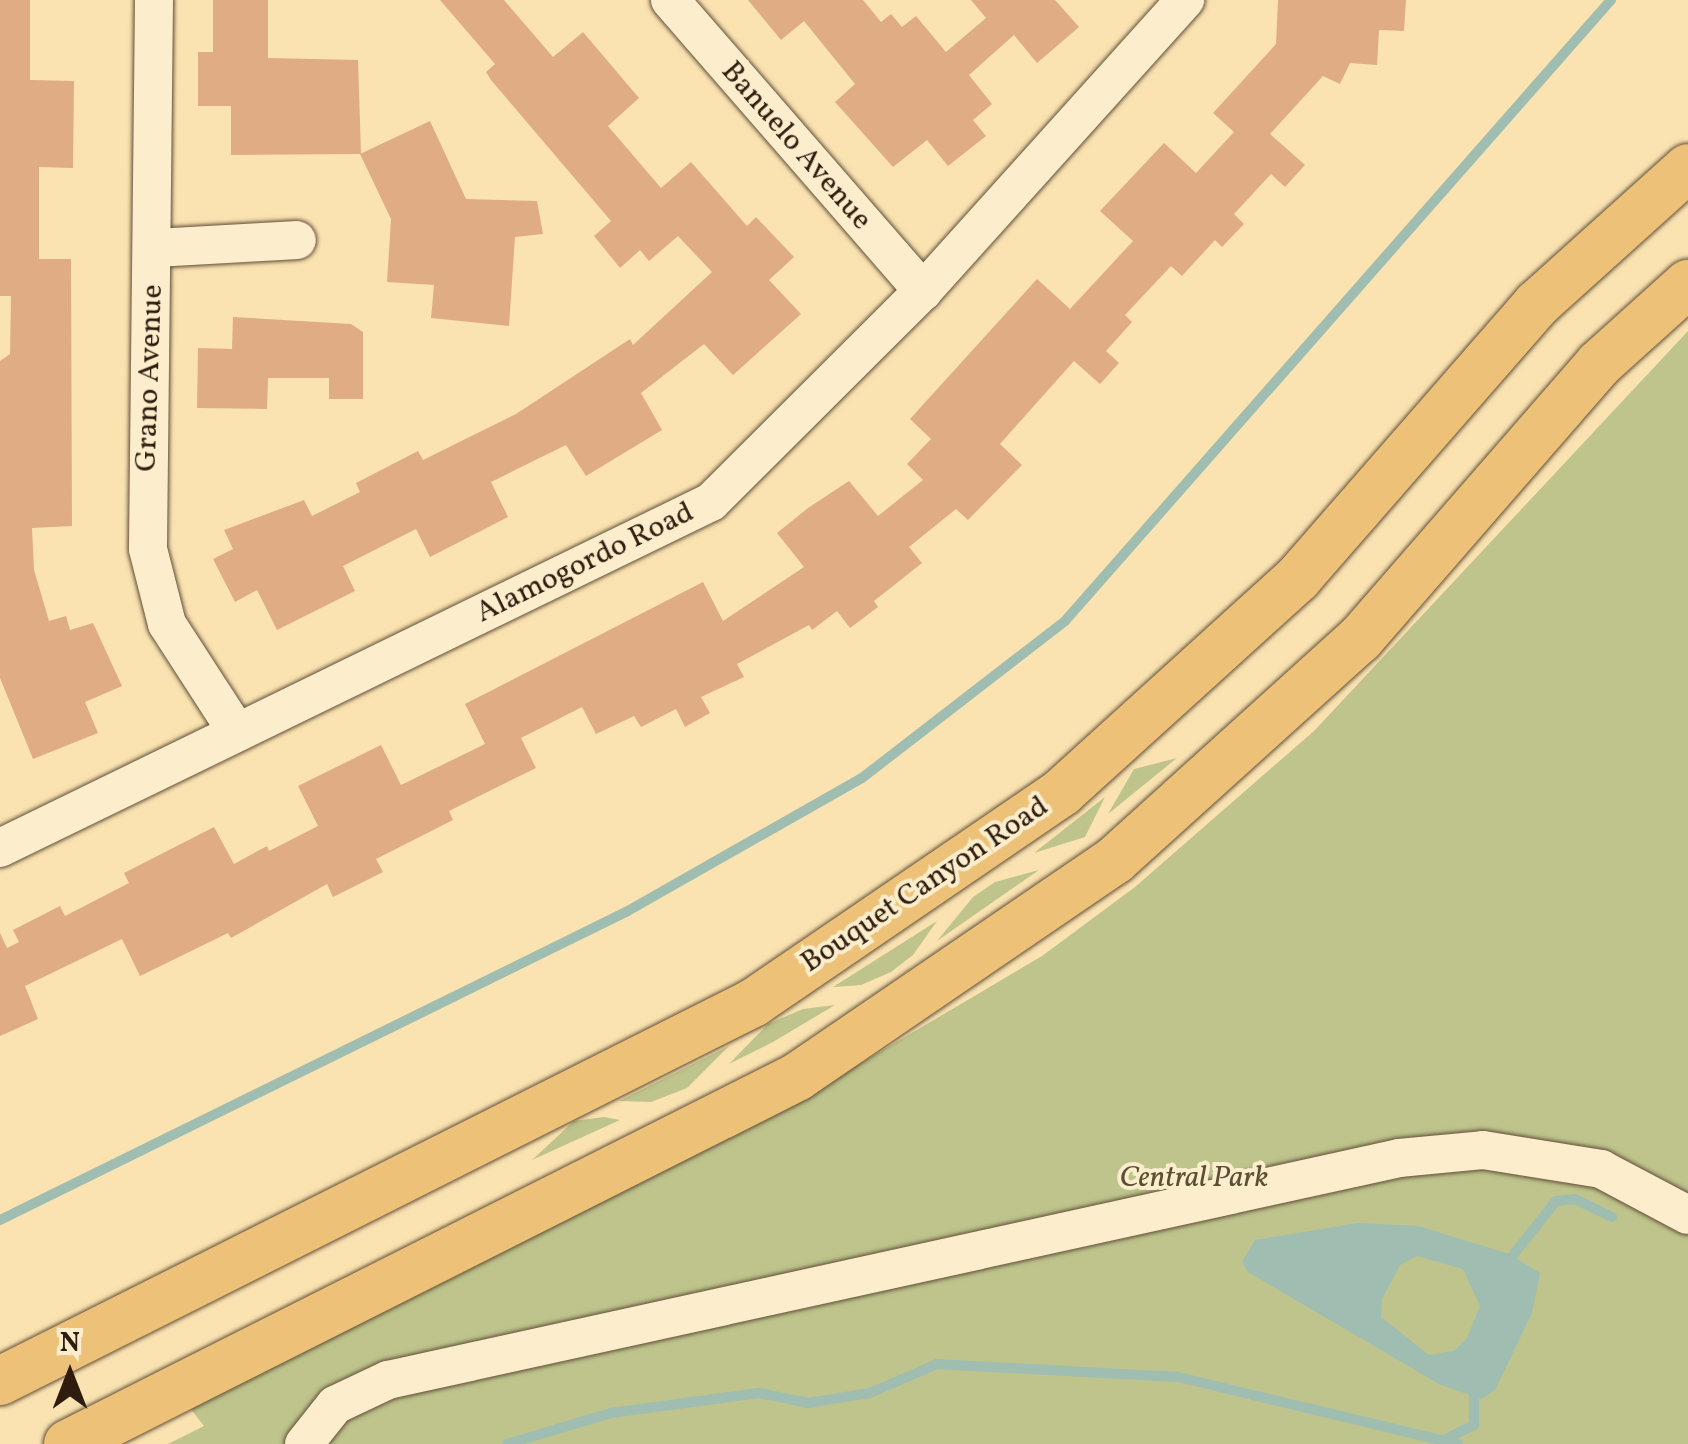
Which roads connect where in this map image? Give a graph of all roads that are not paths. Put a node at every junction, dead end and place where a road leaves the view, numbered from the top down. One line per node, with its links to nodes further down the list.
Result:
1 (154, 0): 6 (street, Grano Avenue)
2 (670, 0): 8 (street, Banuelo Avenue)
3 (1186, 0): 8 (street, Alamogordo Road)
4 (1688, 168): 12 (main road, Bouquet Canyon Road)
5 (297, 240): 6 (street)
6 (156, 248): 9 (street, Grano Avenue)
7 (1688, 284): 13 (main road)
8 (922, 292): 9 (street, Alamogordo Road)
9 (237, 732): 10 (street, Alamogordo Road)
10 (0, 848)
11 (1688, 1216): 14 (street)
12 (0, 1382)
13 (68, 1444)
14 (304, 1444)

